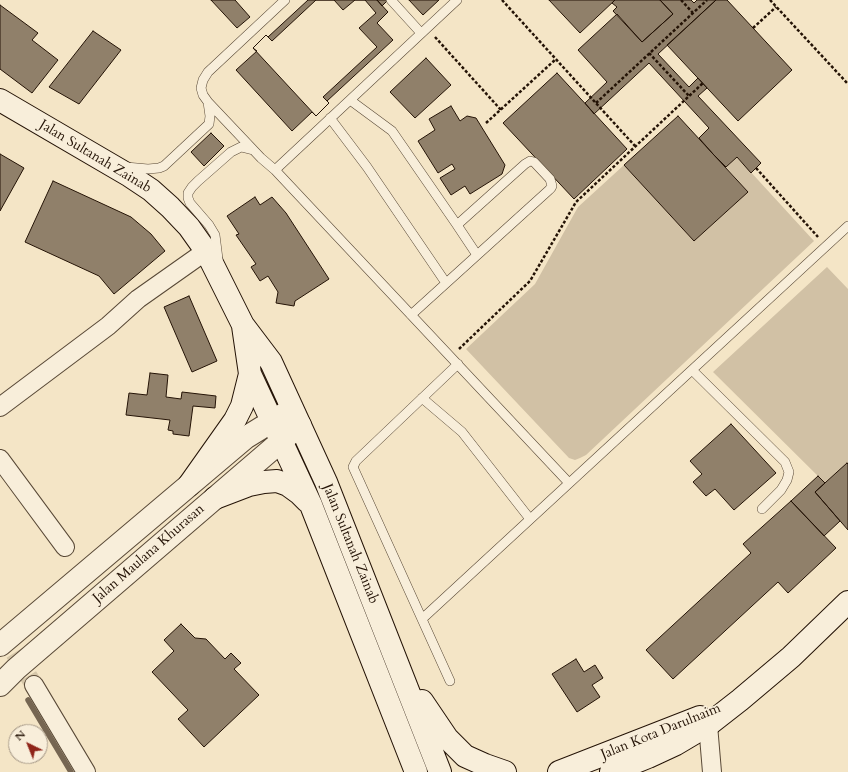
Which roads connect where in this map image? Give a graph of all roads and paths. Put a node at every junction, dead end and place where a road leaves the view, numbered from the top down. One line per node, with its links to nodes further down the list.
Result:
1 (285, 0): 19 (lane)
2 (391, 0): 11 (lane)
3 (457, 0): 11 (lane)
4 (502, 0): 13 (path)
5 (680, 0): 9 (path)
6 (707, 0): 9 (path)
7 (770, 0): 8 (path)
8 (776, 7): 10 (path); 15 (path)
9 (693, 13): 12 (path)
10 (753, 28)
11 (424, 31): 18 (lane); 21 (path)
12 (649, 53): 16 (path); 20 (path)
13 (556, 59): 20 (path); 21 (path)
14 (703, 83): 16 (path)
15 (848, 84)
16 (689, 96): 24 (path)
17 (0, 100): 26 (main road, Jalan Sultanah Zainab)
18 (350, 100): 22 (lane); 29 (lane)
19 (208, 102): 25 (lane); 26 (lane)
20 (596, 103): 24 (path)
21 (501, 110): 23 (path)
22 (330, 118): 28 (lane); 35 (lane)
23 (486, 123)
24 (635, 146): 38 (path)
25 (254, 150): 28 (lane); 34 (lane)
26 (111, 165): 32 (main road, Jalan Sultanah Zainab)
27 (756, 168): 31 (path)
28 (275, 170): 36 (lane)
29 (457, 225): 33 (lane); 33 (lane)
30 (848, 226): 31 (lane)
31 (826, 246): 40 (lane)
32 (206, 251): 34 (main road, Jalan Sultanah Zainab); 43 (street)
33 (477, 255): 35 (lane)
34 (220, 278): 37 (main road, Jalan Sultanah Zainab)
35 (446, 283): 36 (lane)
36 (411, 315): 38 (lane)
37 (243, 325): 41 (main road, Jalan Sultanah Zainab); 44 (main road, Jalan Sultanah Zainab)
38 (451, 357): 39 (lane)
39 (458, 364): 42 (lane); 48 (lane)
40 (692, 370): 48 (lane); 52 (lane)
41 (250, 374): 45 (main road, Jalan Sultanah Zainab); 49 (main road)
42 (422, 398): 53 (lane); 56 (lane)
43 (0, 407)
44 (296, 417): 45 (main road, Jalan Maulana Khurasan); 46 (main road, Jalan Maulana Khurasan); 58 (main road, Jalan Sultanah Zainab)
45 (272, 421): 46 (main road, Jalan Sultanah Zainab); 49 (main road, Jalan Maulana Khurasan)
46 (281, 441): 50 (main road, Jalan Maulana Khurasan); 51 (main road, Jalan Sultanah Zainab)
47 (0, 459): 54 (street)
48 (569, 483): 53 (lane)
49 (190, 485): 57 (main road, Jalan Maulana Khurasan)
50 (215, 498): 51 (main road); 60 (main road, Jalan Maulana Khurasan)
51 (311, 505): 65 (main road, Jalan Sultanah Zainab)
52 (762, 509)
53 (530, 519): 56 (lane)
54 (65, 547)
55 (848, 602): 62 (main road, Jalan Kota Darulnaim)
56 (422, 619): 59 (lane)
57 (0, 646)
58 (400, 669): 66 (main road, Jalan Sultanah Zainab); 67 (main road)
59 (450, 681)
60 (0, 684)
61 (34, 685): 64 (street)
62 (740, 700): 63 (main road, Jalan Kota Darulnaim); 68 (main road, Jalan Kota Darulnaim)
63 (708, 725): 69 (main road, Jalan Kota Darulnaim); 70 (street)
64 (86, 772)
65 (416, 772)
66 (440, 772)
67 (505, 772)
68 (559, 772)
69 (611, 772)
70 (712, 772)

